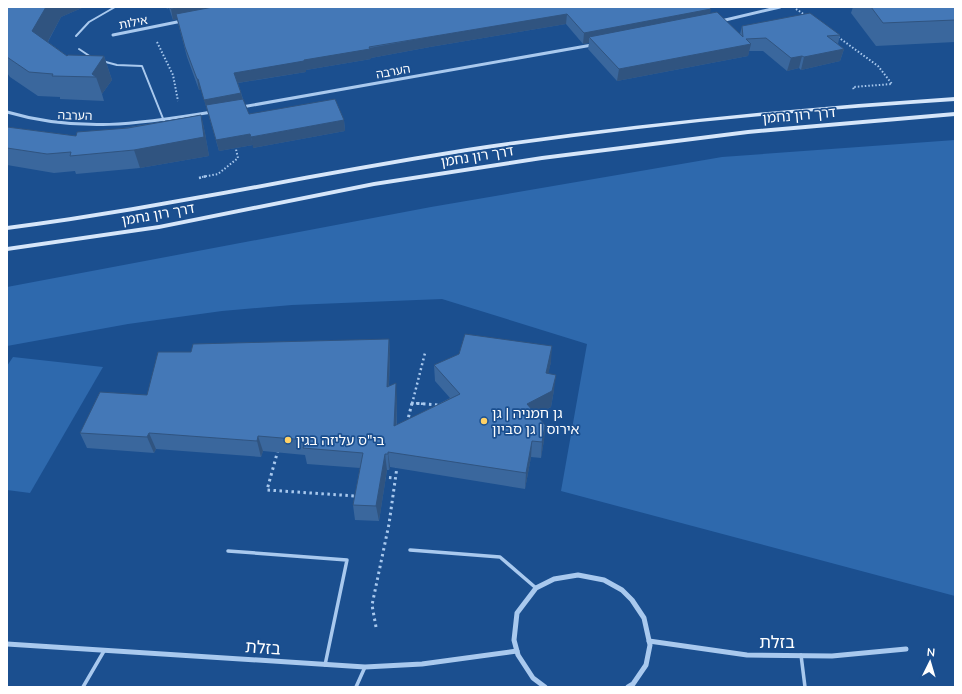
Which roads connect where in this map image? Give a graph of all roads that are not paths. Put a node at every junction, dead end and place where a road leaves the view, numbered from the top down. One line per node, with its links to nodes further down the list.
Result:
1 (115, 7): 6 (lane)
2 (780, 7): 4 (street)
3 (189, 20): 5 (street, אילות)
4 (713, 23)
5 (113, 35)
6 (76, 36)
7 (598, 44): 12 (street, הערבה)
8 (79, 49): 9 (lane)
9 (96, 59)
10 (101, 60): 16 (lane)
11 (955, 99): 17 (main road, דרך רון נחמן)
12 (241, 107)
13 (218, 111): 16 (street, הערבה)
14 (7, 112): 16 (street, הערבה)
15 (955, 114): 18 (main road, דרך רון נחמן)
16 (164, 120)
17 (7, 228)
18 (7, 249)
19 (410, 550): 21 (lane)
20 (228, 551): 28 (lane)
21 (536, 588): 22 (street); 26 (street)
22 (649, 641): 27 (street, בזלת); 33 (street)
23 (7, 644): 25 (street, בזלת)
24 (906, 649): 27 (street, בזלת)
25 (104, 650): 28 (street, בזלת); 30 (lane)
26 (517, 650): 29 (street, בזלת); 32 (street)
27 (801, 656): 34 (lane)
28 (325, 665): 29 (street, בזלת)
29 (365, 667): 31 (lane)
30 (83, 687)
31 (356, 687)
32 (545, 687)
33 (628, 687)
34 (805, 687)

